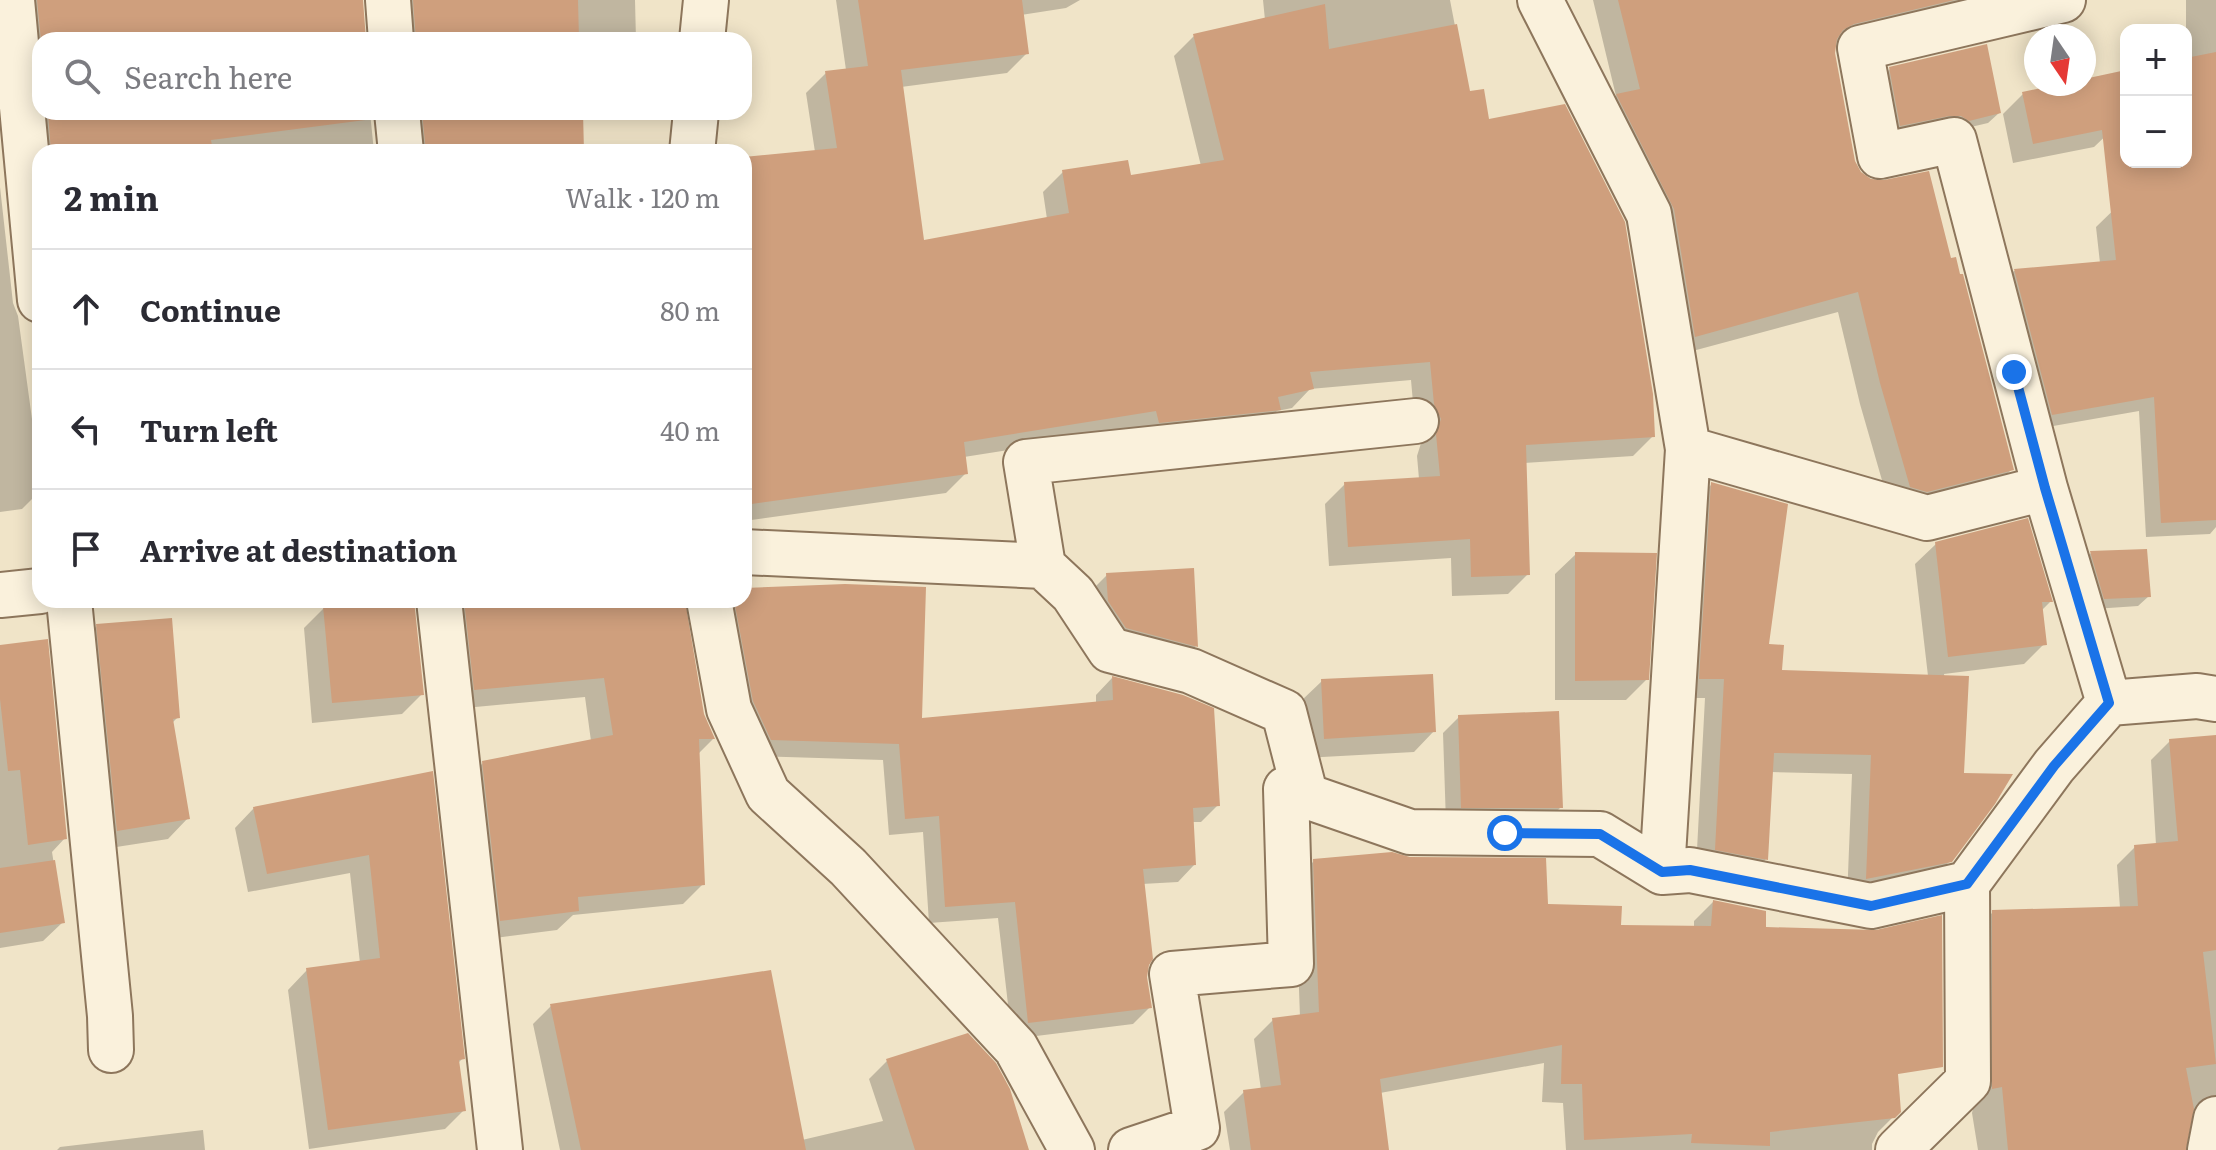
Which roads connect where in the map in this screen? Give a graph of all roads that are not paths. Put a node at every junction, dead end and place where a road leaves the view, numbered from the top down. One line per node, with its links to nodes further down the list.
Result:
1 (12, 0): 12 (street)
2 (388, 0): 6 (street)
3 (706, 0): 7 (street)
4 (1540, 0): 14 (street)
5 (2063, 0): 15 (street)
6 (390, 32)
7 (703, 32)
8 (398, 120): 10 (street)
9 (695, 120): 11 (street)
10 (400, 144)
11 (693, 144)
12 (32, 214)
13 (1416, 421): 17 (street)
14 (1688, 449): 15 (street); 26 (street)
15 (2045, 488): 24 (street)
16 (752, 552): 17 (street)
17 (1043, 566): 25 (street)
18 (32, 592): 19 (street)
19 (0, 595)
20 (70, 608): 28 (street)
21 (440, 608): 30 (street)
22 (710, 608): 31 (street)
23 (2216, 699): 24 (street)
24 (2109, 703): 27 (street)
25 (1286, 789): 26 (street); 32 (street)
26 (1662, 872): 27 (street)
27 (1967, 884): 33 (street)
28 (111, 1050)
29 (2216, 1119): 34 (street)
30 (500, 1150)
31 (1072, 1150)
32 (1131, 1150)
33 (1898, 1150)
34 (2210, 1150)

